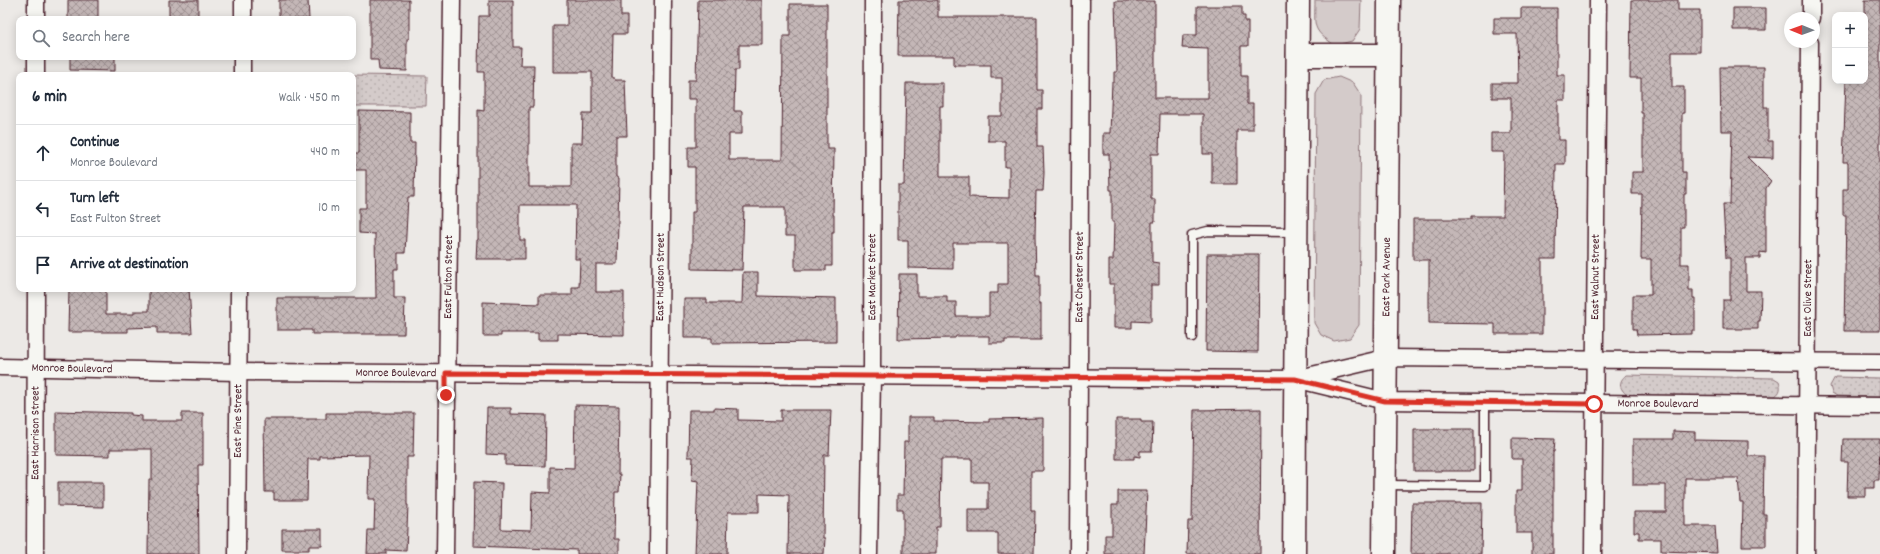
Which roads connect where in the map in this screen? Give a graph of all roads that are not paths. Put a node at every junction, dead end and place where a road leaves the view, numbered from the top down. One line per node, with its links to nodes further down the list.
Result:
1 (36, 0): 12 (street)
2 (243, 0): 13 (street)
3 (452, 0): 32 (street, East Fulton Street)
4 (663, 0): 33 (street, East Hudson Street)
5 (873, 0): 34 (street, East Market Street)
6 (1081, 0): 35 (street, East Chester Street)
7 (1298, 0): 15 (highway)
8 (1389, 0): 16 (highway, East Park Avenue)
9 (1598, 0): 26 (street, East Walnut Street)
10 (1811, 0): 11 (street)
11 (1811, 12)
12 (36, 16)
13 (243, 16)
14 (1810, 48): 27 (street, East Olive Street)
15 (1298, 55): 16 (highway); 21 (highway)
16 (1388, 55): 25 (highway, East Park Avenue)
17 (36, 60): 19 (street)
18 (242, 60): 20 (street)
19 (36, 72)
20 (242, 72)
21 (1296, 232): 24 (lane); 36 (highway)
22 (36, 292): 30 (street, East Harrison Street)
23 (239, 292): 31 (street, East Pine Street)
24 (1192, 337)
25 (1385, 358): 26 (street, Monroe Boulevard); 36 (street, Monroe Boulevard); 37 (highway, East Park Avenue)
26 (1594, 360): 27 (street, Monroe Boulevard); 39 (street, East Walnut Street)
27 (1809, 361): 28 (street, Monroe Boulevard); 40 (street, East Olive Street)
28 (1880, 362)
29 (0, 367): 30 (street, Monroe Boulevard)
30 (36, 368): 31 (street, Monroe Boulevard); 43 (street, East Harrison Street)
31 (238, 372): 32 (street, Monroe Boulevard); 44 (street, East Pine Street)
32 (446, 373): 33 (street, Monroe Boulevard); 45 (street, East Fulton Street)
33 (660, 376): 34 (street, Monroe Boulevard); 46 (street, East Hudson Street)
34 (872, 376): 35 (street, Monroe Boulevard); 47 (street, East Market Street)
35 (1079, 378): 36 (street, Monroe Boulevard); 48 (street, East Chester Street)
36 (1295, 379): 37 (street, Monroe Boulevard); 49 (highway)
37 (1385, 401): 38 (street, Monroe Boulevard); 42 (highway, East Park Avenue)
38 (1485, 403): 39 (street, Monroe Boulevard); 42 (lane)
39 (1594, 404): 40 (street, Monroe Boulevard); 51 (street, East Walnut Street)
40 (1808, 406): 41 (street, Monroe Boulevard); 52 (street, East Olive Street)
41 (1880, 406)
42 (1384, 485): 50 (highway, East Park Avenue)
43 (35, 554)
44 (237, 554)
45 (445, 554)
46 (658, 554)
47 (869, 554)
48 (1078, 554)
49 (1294, 554)
50 (1384, 554)
51 (1593, 554)
52 (1806, 554)

